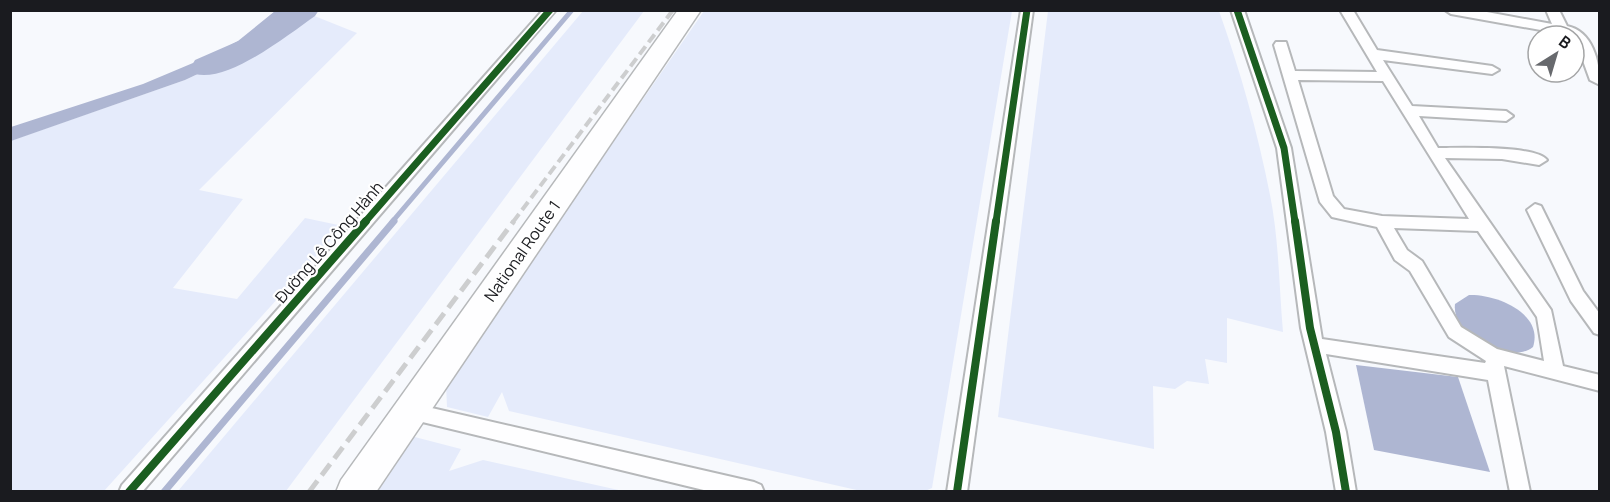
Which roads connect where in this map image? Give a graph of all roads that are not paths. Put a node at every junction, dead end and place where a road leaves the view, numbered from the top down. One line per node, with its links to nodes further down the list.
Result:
1 (550, 10): 31 (street, Đường Lê Công Hành)
2 (690, 10): 29 (highway, National Route 1)
3 (1027, 10): 34 (street)
4 (1237, 10): 25 (street)
5 (1346, 10): 12 (street)
6 (1451, 10): 8 (street)
7 (1552, 10): 9 (street)
8 (1536, 24)
9 (1558, 24)
10 (1281, 45): 14 (street)
11 (1586, 52): 16 (street)
12 (1373, 54): 13 (street); 15 (street)
13 (1492, 70)
14 (1292, 75): 15 (street); 22 (street)
15 (1387, 77): 17 (street)
16 (1599, 80)
17 (1408, 111): 18 (street); 19 (street)
18 (1506, 116)
19 (1434, 153): 20 (street); 23 (street)
20 (1539, 160)
21 (1535, 210): 24 (street)
22 (1382, 222): 23 (street); 26 (street)
23 (1481, 225): 27 (street)
24 (1599, 328)
25 (1314, 345): 26 (street); 35 (street)
26 (1495, 364): 27 (street); 36 (street)
27 (1555, 370): 28 (street)
28 (1599, 383)
29 (410, 411): 30 (street); 32 (highway, National Route 1)
30 (708, 486): 33 (street)
31 (129, 492)
32 (354, 492)
33 (754, 492)
34 (957, 492)
35 (1346, 492)
36 (1520, 492)

